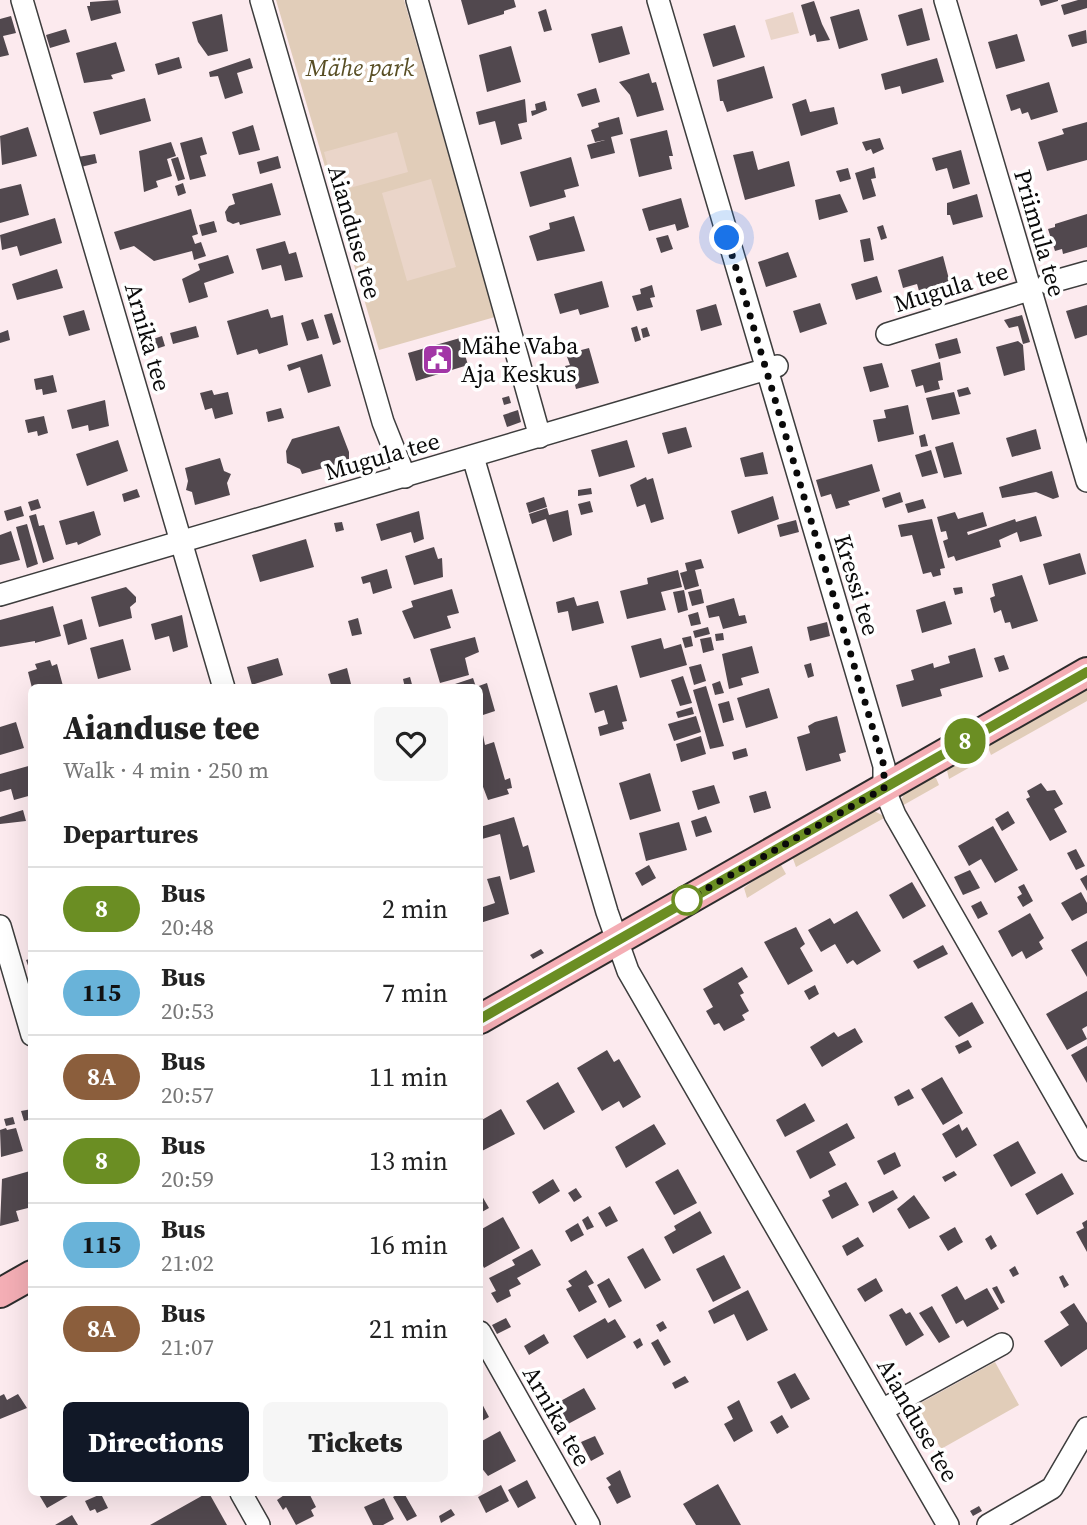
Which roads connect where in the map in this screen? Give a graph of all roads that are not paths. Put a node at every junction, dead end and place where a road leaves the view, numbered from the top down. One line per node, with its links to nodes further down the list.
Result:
1 (22, 0): 14 (street, Arnika tee)
2 (261, 0): 12 (street, Aianduse tee)
3 (416, 0): 10 (street)
4 (658, 0): 9 (street, Kressi tee)
5 (945, 0): 7 (street, Priimula tee)
6 (1087, 272): 7 (street, Mugula tee)
7 (1038, 286): 8 (street, Mugula tee); 13 (street, Priimula tee)
8 (887, 334)
9 (772, 368): 10 (street, Mugula tee); 18 (street, Kressi tee)
10 (540, 437): 11 (street, Mugula tee)
11 (473, 457): 12 (street, Mugula tee); 20 (street, Aianduse tee)
12 (405, 477): 14 (street, Mugula tee)
13 (1087, 481)
14 (180, 541): 15 (street, Mugula tee); 17 (street, Arnika tee)
15 (0, 595)
16 (1087, 672): 18 (main road)
17 (224, 684)
18 (884, 788): 20 (main road); 23 (street, Kressi tee)
19 (0, 926): 22 (street)
20 (617, 942): 21 (main road); 28 (street, Aianduse tee)
21 (483, 1017)
22 (28, 1021)
23 (1087, 1150)
24 (28, 1277): 25 (main road)
25 (0, 1293)
26 (483, 1337): 32 (street, Arnika tee)
27 (1002, 1344): 28 (street)
28 (883, 1410): 33 (street, Aianduse tee)
29 (1087, 1428): 34 (street)
30 (243, 1496): 31 (street)
31 (259, 1525)
32 (589, 1525)
33 (948, 1525)
34 (988, 1525)

